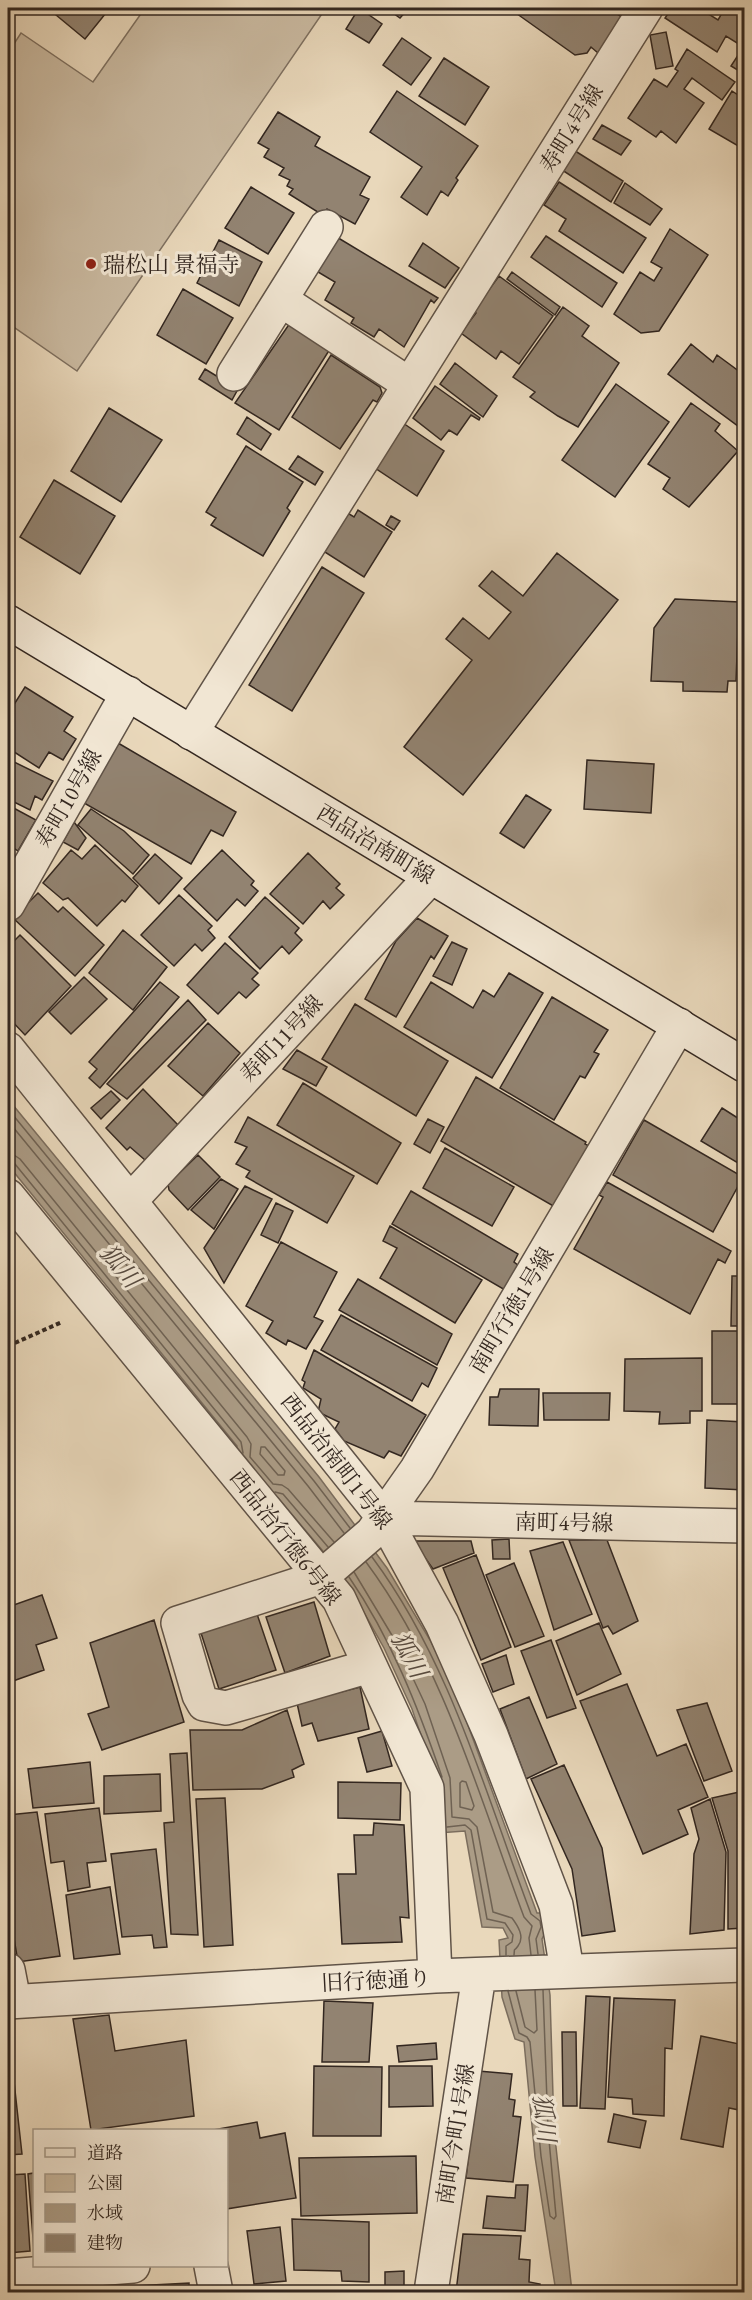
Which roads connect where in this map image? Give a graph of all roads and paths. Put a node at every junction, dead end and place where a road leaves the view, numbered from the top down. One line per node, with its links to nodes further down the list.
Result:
1 (646, 8): 5 (street, 寿町4号線)
2 (326, 227): 3 (street)
3 (280, 300): 4 (street); 5 (street)
4 (234, 374)
5 (409, 384): 8 (street, 寿町4号線)
6 (8, 622): 7 (street, 西品治南町線)
7 (128, 693): 8 (street, 西品治南町線); 10 (street, 寿町10号線)
8 (191, 733): 9 (street, 西品治南町線)
9 (430, 877): 11 (street, 西品治南町線); 15 (street, 寿町11号線)
10 (8, 904)
11 (679, 1025): 13 (street, 西品治南町線); 18 (street, 南町行徳1号線)
12 (8, 1049): 15 (street, 西品治南町1号線)
13 (744, 1065)
14 (8, 1196): 16 (street, 西品治行徳6号線)
15 (131, 1200): 18 (street, 西品治南町1号線)
16 (99, 1306): 17 (path); 20 (street, 西品治行徳6号線)
17 (8, 1346)
18 (384, 1518): 19 (street, 南町4号線); 20 (street, 南町行徳1号線); 23 (street, 西品治南町1号線)
19 (744, 1526)
20 (321, 1577): 21 (street, 西品治行徳6号線); 21 (street)
21 (370, 1666): 25 (street, 西品治行徳6号線)
22 (744, 1965): 23 (street, 旧行徳通り)
23 (567, 1970): 24 (street, 旧行徳通り)
24 (479, 1975): 25 (street, 旧行徳通り); 31 (street, 南町今町1号線)
25 (435, 1976): 26 (street, 旧行徳通り)
26 (10, 1991)
27 (110, 2267): 29 (street)
28 (211, 2267): 30 (street)
29 (8, 2276)
30 (216, 2292)
31 (431, 2292)

